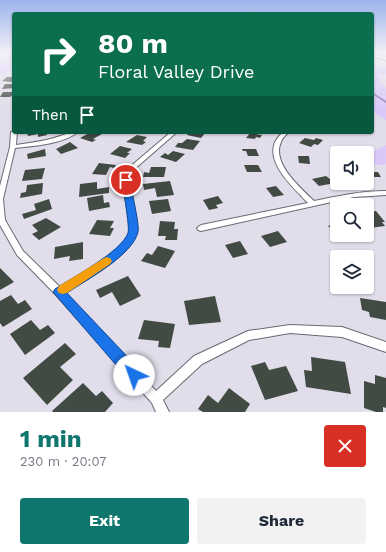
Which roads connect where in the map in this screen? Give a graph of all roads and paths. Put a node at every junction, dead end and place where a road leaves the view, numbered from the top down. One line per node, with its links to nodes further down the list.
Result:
1 (14, 134): 5 (street)
2 (72, 134): 5 (street)
3 (172, 134): 9 (street)
4 (284, 134): 7 (street)
5 (13, 147): 9 (street)
6 (386, 193): 7 (street)
7 (312, 204): 8 (street)
8 (201, 228)
9 (59, 292): 11 (street)
10 (386, 347): 11 (street)
11 (156, 398): 12 (street)
12 (163, 412)

